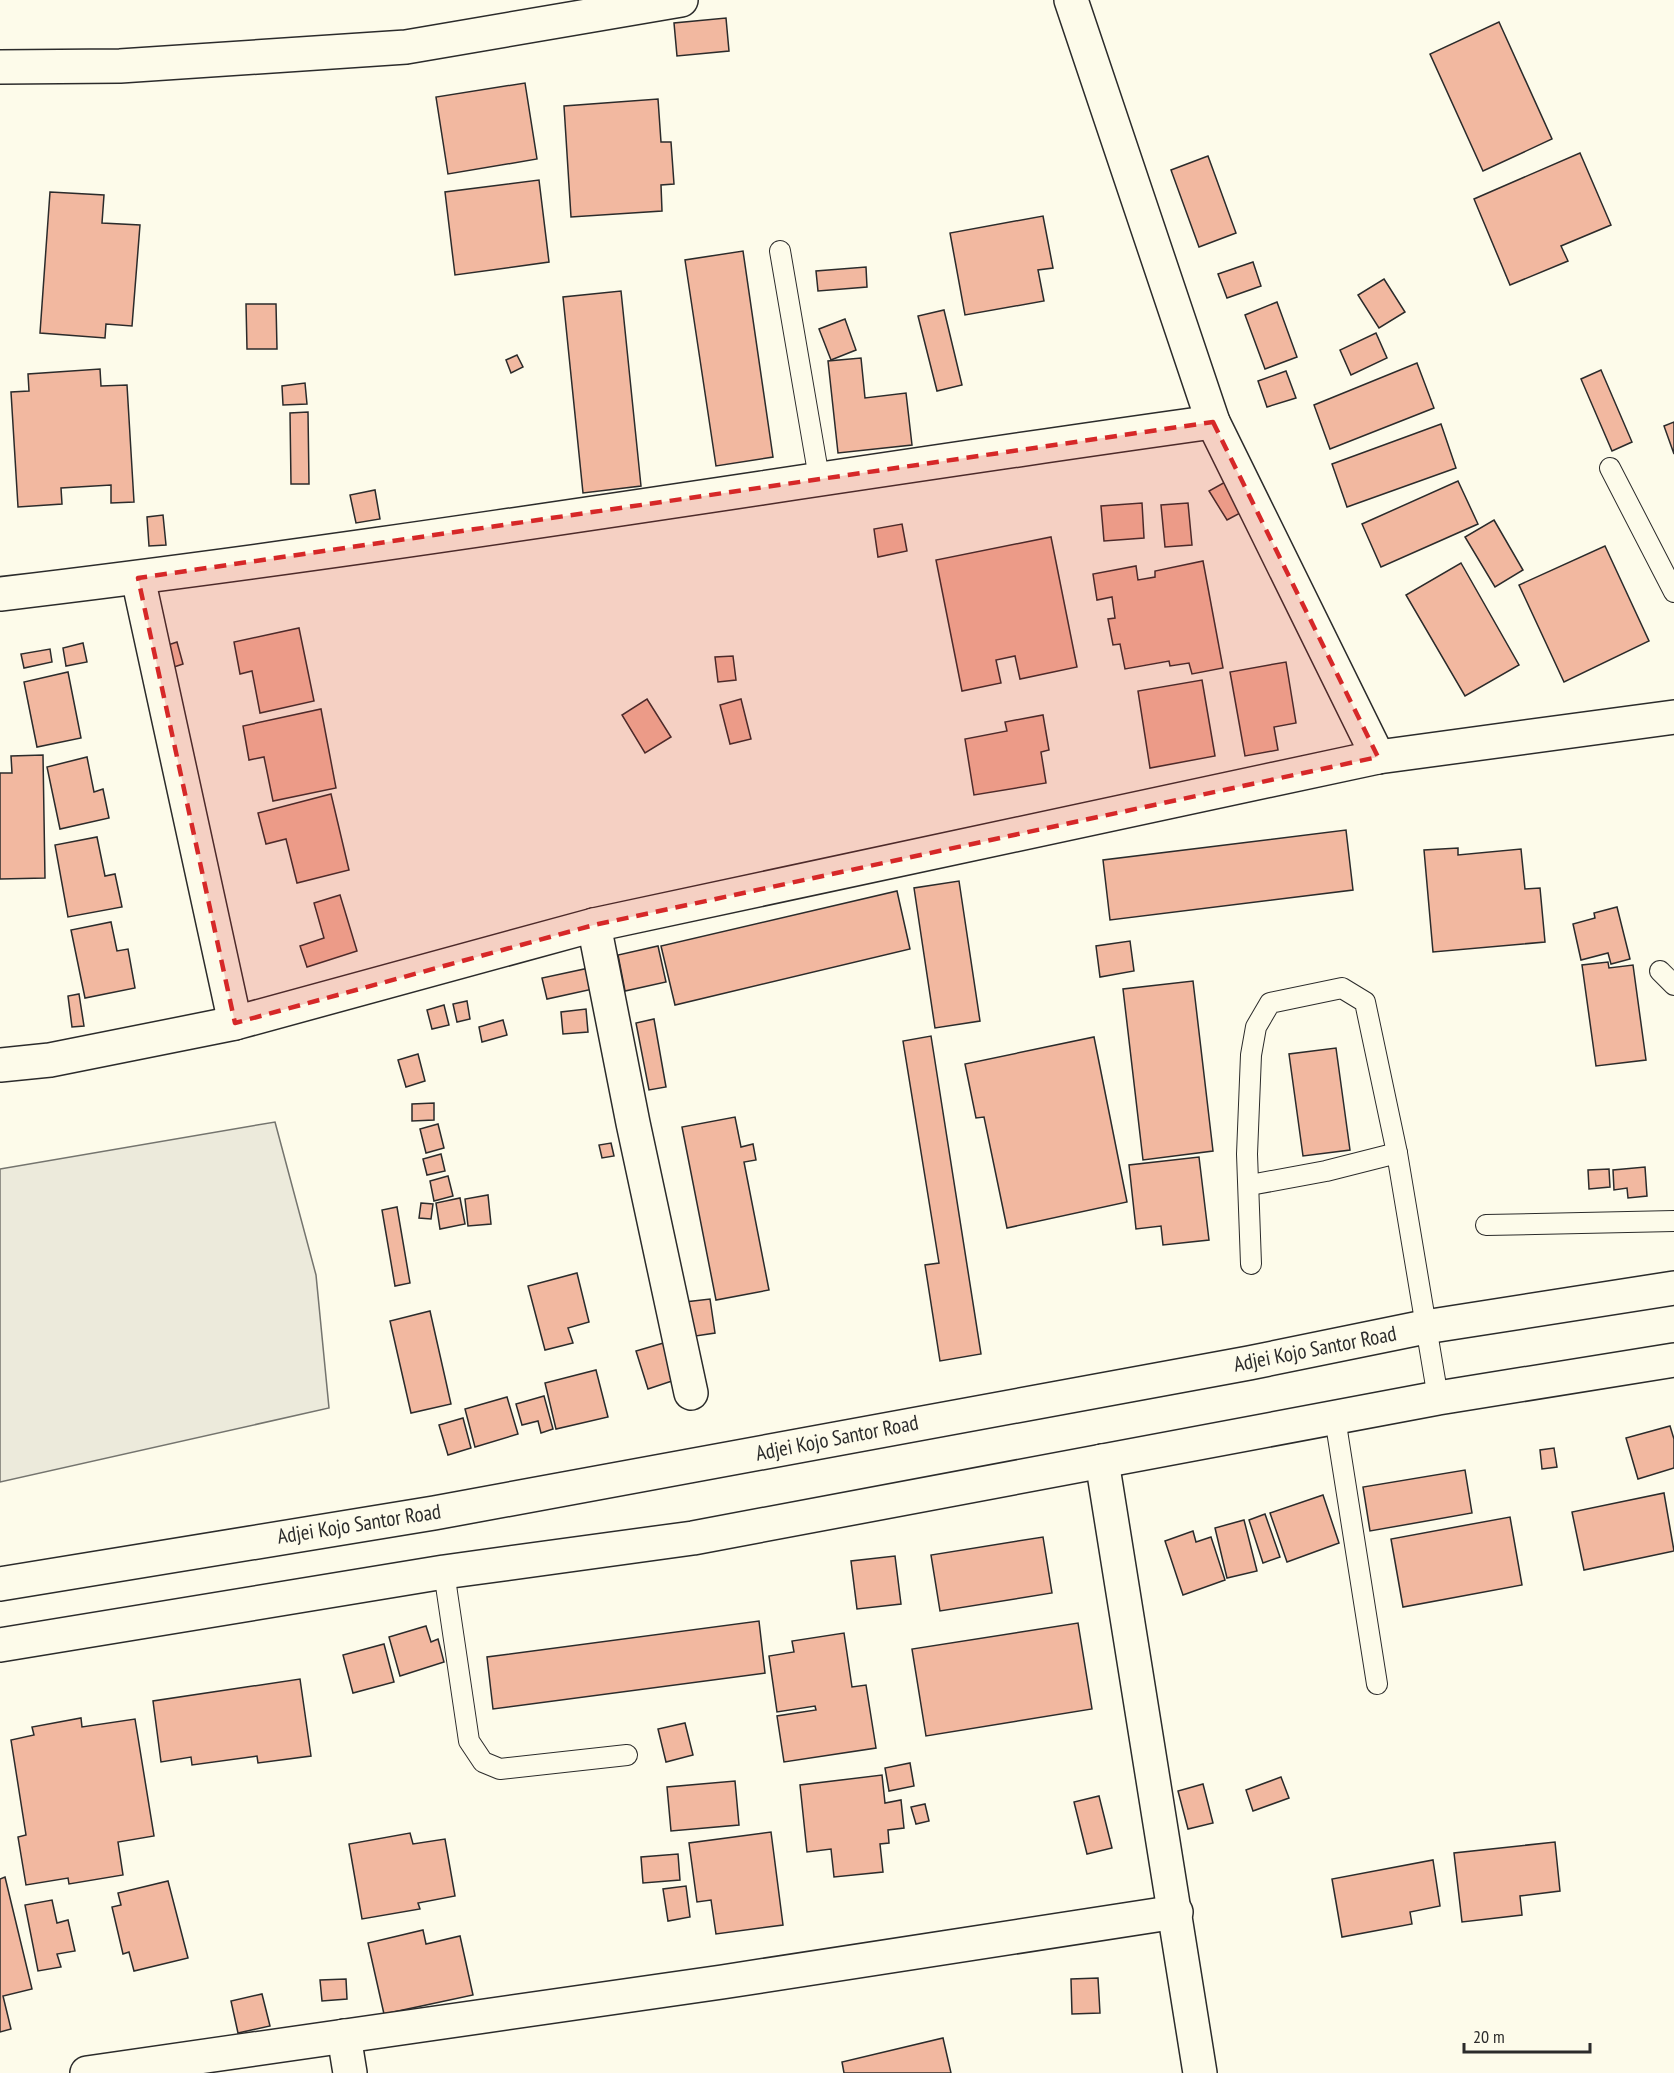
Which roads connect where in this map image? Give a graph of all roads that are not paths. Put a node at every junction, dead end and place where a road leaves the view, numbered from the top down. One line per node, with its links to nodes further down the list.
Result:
1 (681, 0): 3 (street)
2 (1071, 0): 5 (street)
3 (0, 67)
4 (780, 251): 7 (lane)
5 (1213, 422): 7 (street); 12 (street)
6 (1610, 468): 9 (lane)
7 (819, 478): 8 (street)
8 (138, 578): 10 (street); 16 (street)
9 (1674, 592)
10 (0, 594)
11 (1674, 717): 12 (street)
12 (1378, 757): 13 (street)
13 (594, 925): 16 (street); 26 (street)
14 (1660, 971): 15 (lane)
15 (1674, 985)
16 (235, 1023): 17 (street)
17 (0, 1065)
18 (1397, 1153): 19 (lane); 19 (lane); 24 (lane)
19 (1250, 1185): 22 (lane)
20 (1674, 1221): 21 (lane)
21 (1486, 1225)
22 (1251, 1263)
23 (1674, 1288): 24 (street, Adjei Kojo Santor Road)
24 (1425, 1326): 27 (lane); 31 (street, Adjei Kojo Santor Road)
25 (1674, 1360): 27 (street)
26 (691, 1394)
27 (1438, 1398): 28 (street)
28 (1335, 1418): 29 (street); 33 (lane)
29 (1102, 1461): 30 (street); 35 (street)
30 (444, 1572): 32 (street); 34 (lane)
31 (0, 1584)
32 (0, 1645)
33 (1377, 1684)
34 (627, 1755)
35 (1176, 1912): 36 (street); 39 (street)
36 (344, 2036): 37 (street); 38 (street)
37 (87, 2073)
38 (350, 2073)
39 (1200, 2073)

